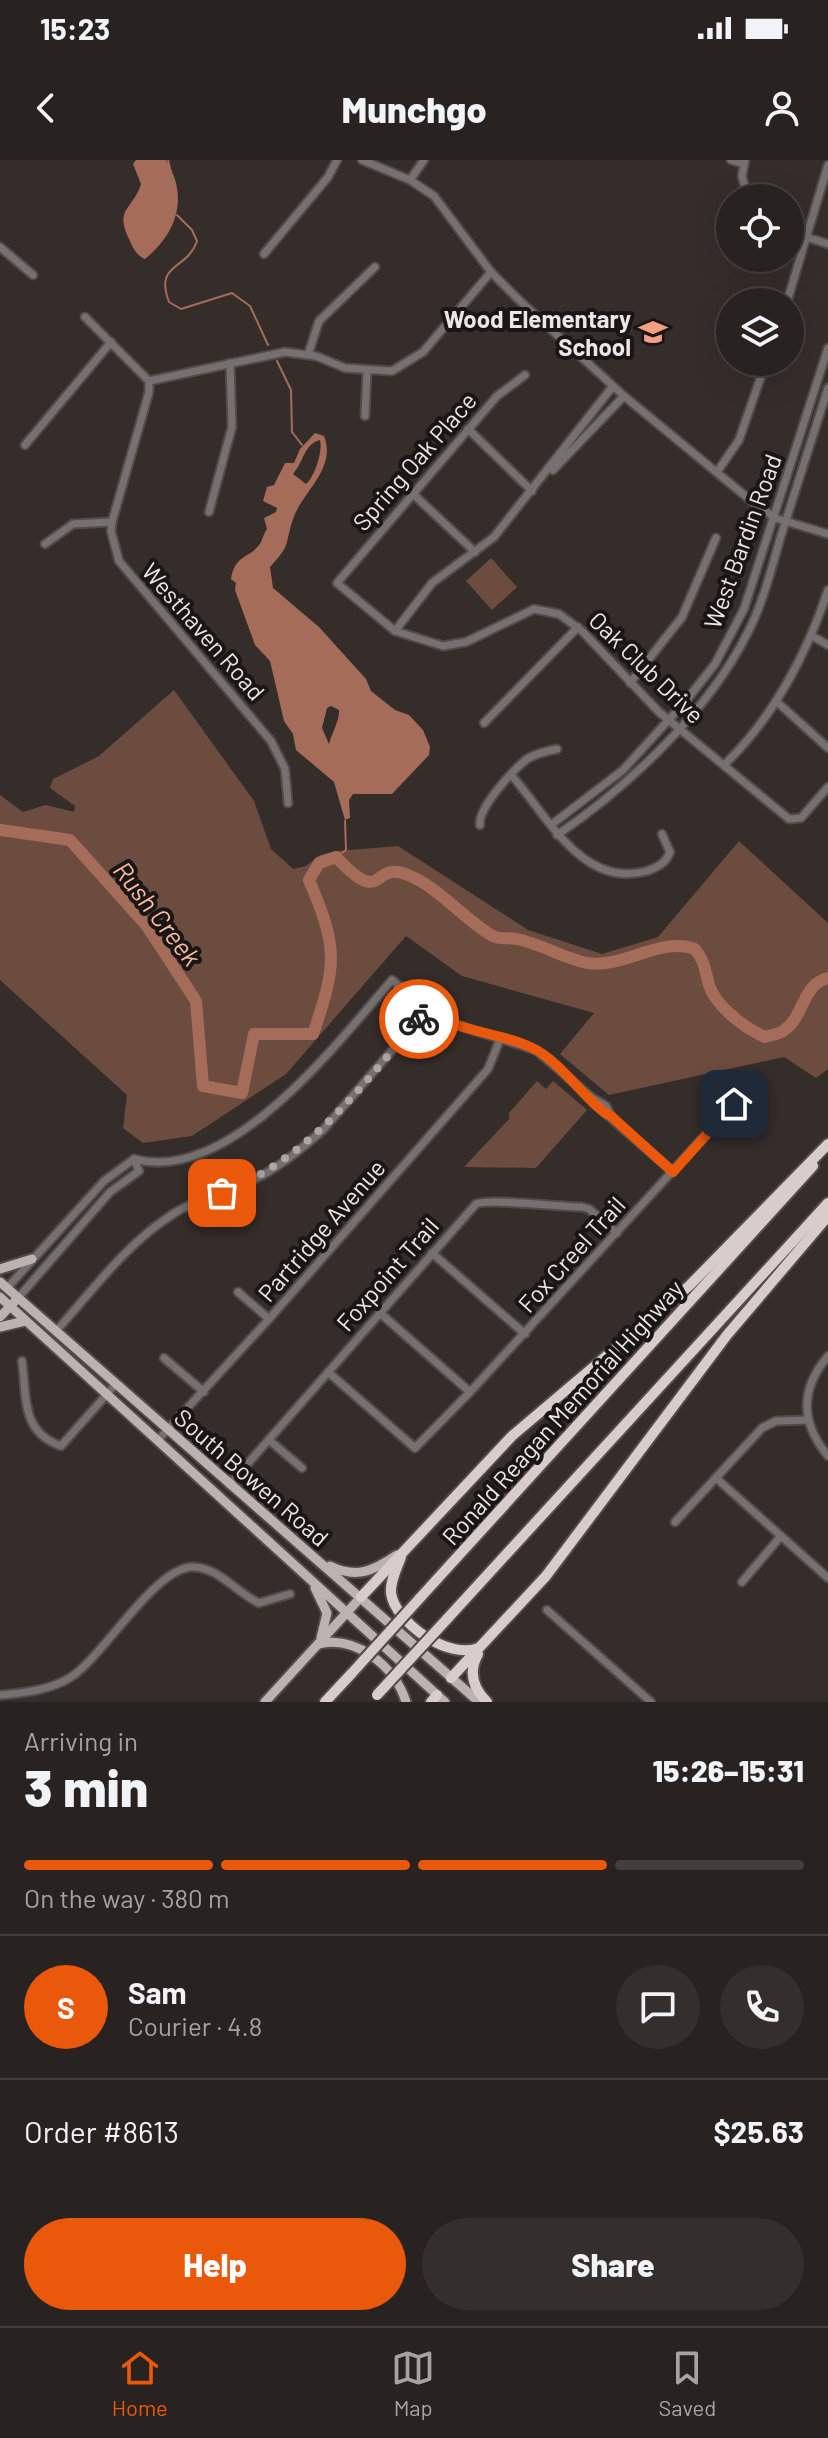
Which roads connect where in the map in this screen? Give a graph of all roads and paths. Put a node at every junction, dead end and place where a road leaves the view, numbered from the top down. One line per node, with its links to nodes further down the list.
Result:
1 (337, 160): 12 (street)
2 (362, 160): 7 (street)
3 (424, 160): 7 (street)
4 (731, 160): 5 (street)
5 (744, 162): 8 (street)
6 (828, 165): 9 (street)
7 (410, 180): 14 (street)
8 (744, 184)
9 (805, 237): 10 (street); 16 (street)
10 (828, 244)
11 (0, 247): 15 (street)
12 (264, 254)
13 (375, 267): 20 (street)
14 (491, 272): 22 (street); 26 (street)
15 (33, 275)
16 (791, 288)
17 (85, 317): 18 (street)
18 (111, 342): 25 (street); 31 (street)
19 (828, 348): 37 (street, West Bardin Road)
20 (308, 355): 21 (street); 22 (street)
21 (230, 363): 25 (street); 36 (street)
22 (367, 372): 29 (street)
23 (525, 375): 30 (street, Spring Oak Place)
24 (761, 376): 32 (street)
25 (149, 381): 39 (street, Westhaven Road)
26 (613, 386): 28 (street); 33 (street)
27 (828, 388): 38 (street, West Bardin Road)
28 (624, 396): 32 (street); 33 (street)
29 (365, 416)
30 (468, 429): 34 (street); 35 (street, Spring Oak Place)
31 (25, 445)
32 (717, 472): 37 (street)
33 (542, 479): 34 (street)
34 (532, 491): 43 (street)
35 (412, 493): 43 (street); 44 (street, Spring Oak Place)
36 (209, 512)
37 (775, 518): 38 (street); 52 (street, West Bardin Road)
38 (786, 521): 40 (street); 54 (street, West Bardin Road)
39 (112, 522): 42 (street); 60 (street, Westhaven Road)
40 (828, 534)
41 (716, 538): 50 (street)
42 (45, 544)
43 (475, 552): 47 (street)
44 (337, 579): 47 (street, Oak Club Drive)
45 (828, 590): 48 (street)
46 (578, 627): 47 (street, Oak Club Drive); 50 (street, Oak Club Drive); 53 (street)
47 (395, 631)
48 (812, 636): 49 (street); 51 (street)
49 (828, 645)
50 (630, 683): 52 (street, Oak Club Drive)
51 (776, 701): 55 (street); 57 (street)
52 (669, 720): 54 (street, Oak Club Drive); 62 (street, West Bardin Road)
53 (484, 723)
54 (678, 727): 57 (street, Oak Club Drive); 64 (street, West Bardin Road)
55 (828, 748)
56 (557, 749): 58 (street)
57 (724, 765): 59 (street, Oak Club Drive)
58 (512, 776): 61 (street); 62 (street)
59 (828, 787)
60 (288, 803)
61 (480, 825)
62 (551, 825): 64 (street)
63 (662, 834): 64 (street)
64 (557, 835)
65 (427, 1010): 66 (street); 69 (street); 86 (street)
66 (501, 1037): 70 (street); 83 (street, Partridge Avenue)
67 (740, 1084): 70 (street, Fox Creel Trail)
68 (828, 1147): 106 (highway); 123 (highway, Ronald Reagan Memorial Highway, bridge)
69 (134, 1159): 75 (street); 79 (street)
70 (673, 1172): 73 (street, Fox Creel Trail)
71 (828, 1203): 120 (highway, bridge)
72 (828, 1216): 115 (highway)
73 (617, 1233): 74 (street, Foxpoint Trail); 87 (street, Fox Creel Trail)
74 (432, 1253): 81 (street, Foxpoint Trail); 87 (street)
75 (32, 1259): 76 (main road); 77 (street)
76 (0, 1269)
77 (2, 1290): 79 (main road, South Bowen Road); 80 (main road, South Bowen Road)
78 (238, 1292): 83 (street)
79 (18, 1298): 80 (main road); 86 (main road, South Bowen Road)
80 (10, 1307): 82 (main road); 84 (main road, South Bowen Road)
81 (380, 1313): 91 (street, Foxpoint Trail); 94 (street)
82 (0, 1317)
83 (269, 1319): 93 (street, Partridge Avenue)
84 (25, 1321): 85 (main road); 95 (main road, South Bowen Road)
85 (0, 1327)
86 (56, 1331): 92 (main road, South Bowen Road)
87 (525, 1334): 94 (street, Fox Creel Trail)
88 (828, 1356): 96 (street)
89 (164, 1358): 93 (street)
90 (22, 1361): 95 (street)
91 (328, 1372): 94 (street, Fox Creel Trail); 99 (street, Foxpoint Trail)
92 (116, 1384): 95 (street); 97 (main road, South Bowen Road)
93 (204, 1392): 97 (street, Partridge Avenue)
94 (470, 1392)
95 (107, 1394): 98 (main road, South Bowen Road)
96 (808, 1420): 100 (street); 102 (street)
97 (167, 1430): 98 (street, Partridge Avenue); 103 (main road, South Bowen Road)
98 (158, 1440): 108 (main road, South Bowen Road)
99 (269, 1440): 101 (street); 103 (street, Foxpoint Trail)
100 (828, 1456)
101 (302, 1468)
102 (716, 1478): 104 (street); 105 (street)
103 (229, 1485): 107 (main road, South Bowen Road)
104 (675, 1522)
105 (781, 1536): 109 (street); 110 (street)
106 (403, 1551): 107 (main road); 112 (highway); 117 (highway)
107 (319, 1560): 112 (main road, South Bowen Road)
108 (309, 1578): 114 (main road, South Bowen Road); 116 (main road)
109 (828, 1578)
110 (742, 1582)
111 (290, 1594): 119 (street)
112 (361, 1597): 114 (main road); 118 (main road, South Bowen Road)
113 (547, 1610): 127 (street)
114 (347, 1612): 116 (main road); 121 (main road, South Bowen Road)
115 (492, 1635): 117 (highway); 126 (highway)
116 (319, 1642): 122 (main road); 124 (main road)
117 (479, 1648): 118 (highway)
118 (451, 1678): 121 (main road); 125 (main road, South Bowen Road)
119 (0, 1695)
120 (374, 1698)
121 (437, 1700)
122 (265, 1702)
123 (325, 1702)
124 (406, 1702)
125 (479, 1702)
126 (487, 1702)
127 (651, 1702)

